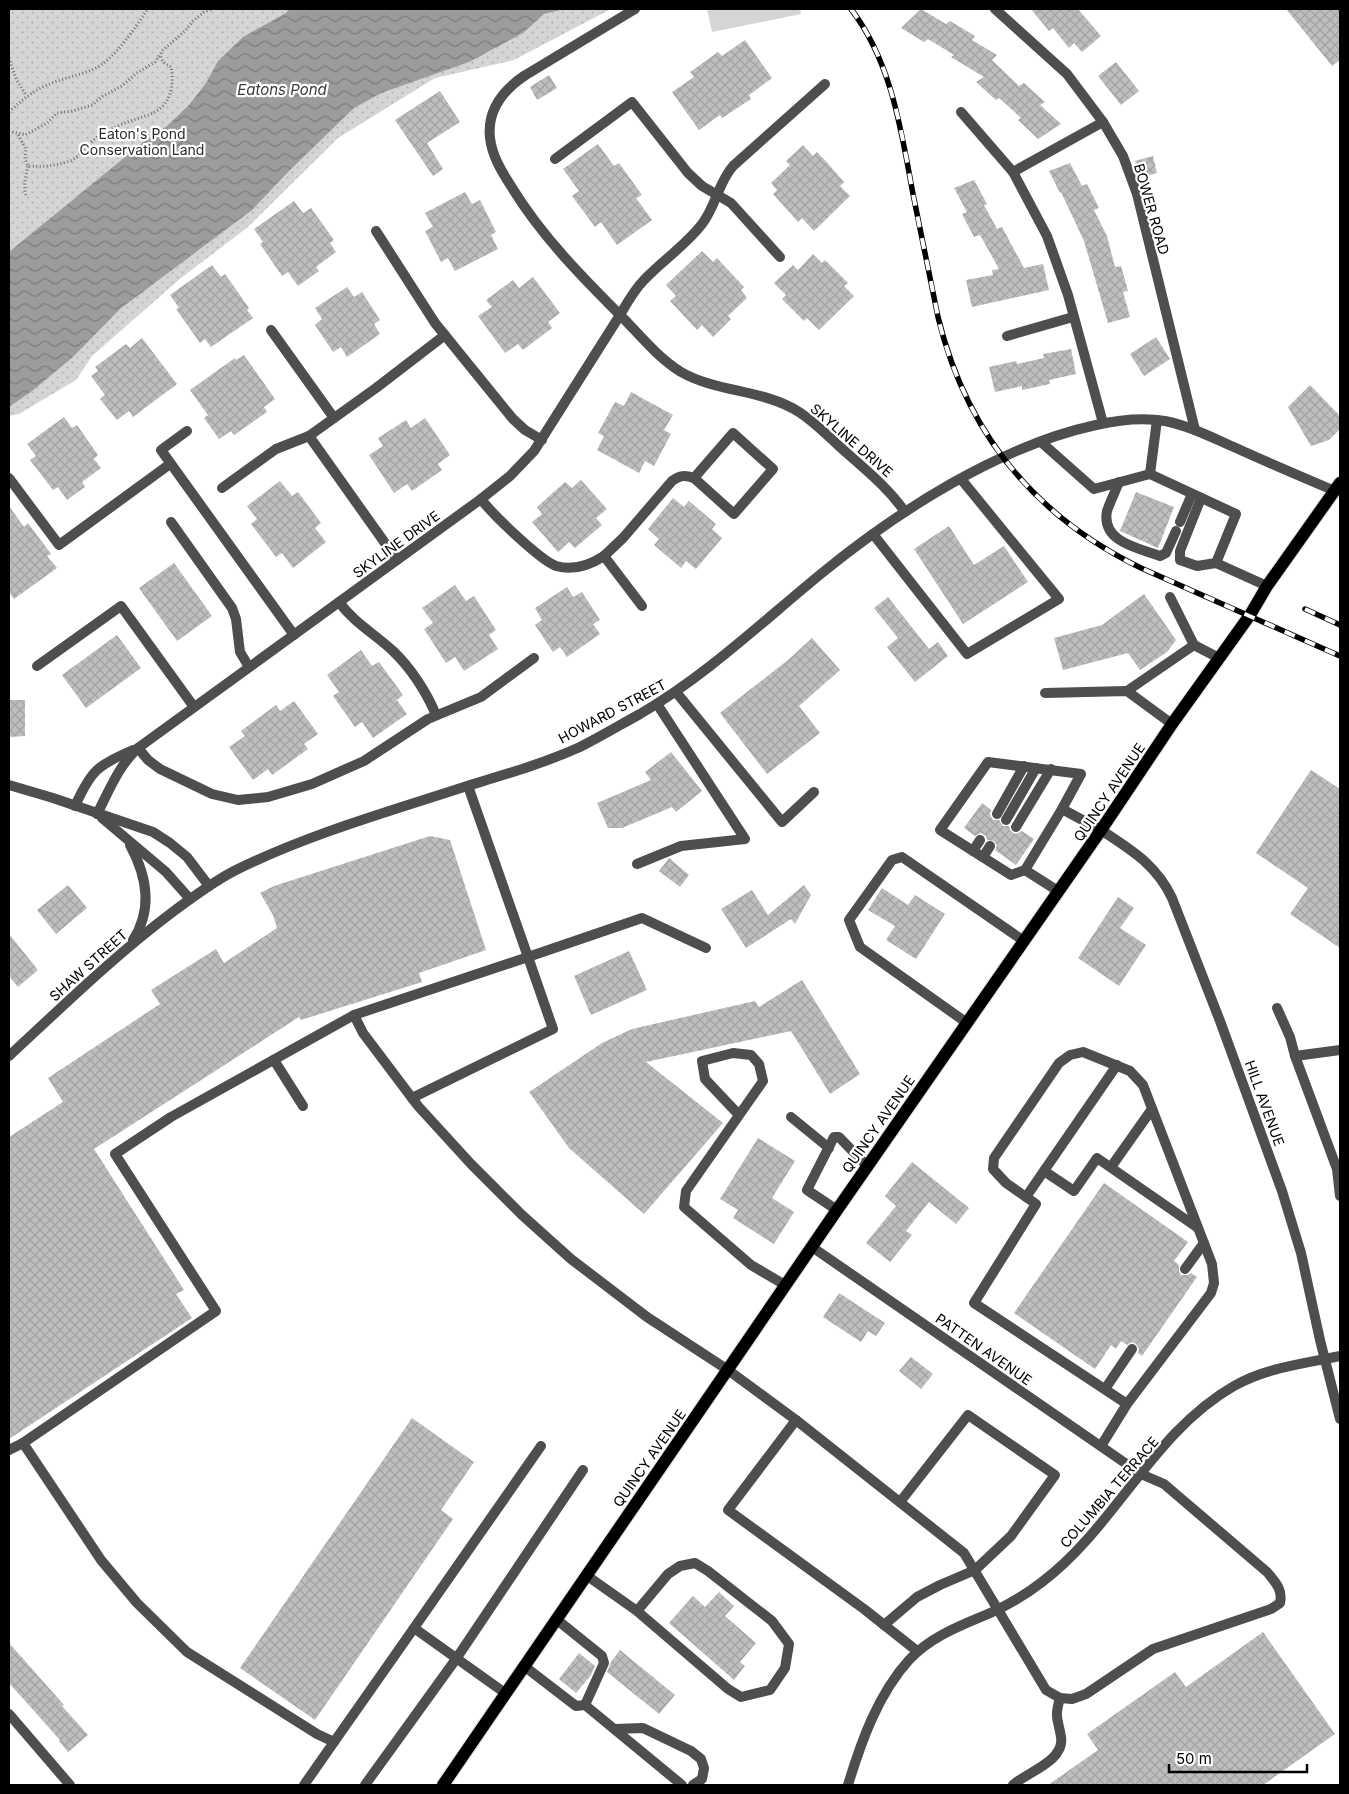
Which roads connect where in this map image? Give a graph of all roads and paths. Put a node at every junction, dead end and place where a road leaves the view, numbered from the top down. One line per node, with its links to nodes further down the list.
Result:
1 (148, 9): 12 (path)
2 (198, 9): 6 (path)
3 (212, 9): 6 (path)
4 (635, 9): 25 (street, SKYLINE DRIVE)
5 (995, 9): 15 (street, BOWER ROAD)
6 (204, 12): 7 (path)
7 (160, 55): 17 (path); 19 (path)
8 (9, 58): 9 (path)
9 (14, 73): 10 (path); 12 (path)
10 (9, 75)
11 (825, 84): 22 (street)
12 (26, 95): 13 (path)
13 (9, 112)
14 (961, 112): 20 (street)
15 (1103, 122): 20 (street); 33 (street, BOWER ROAD)
16 (9, 131): 17 (path)
17 (18, 134): 19 (path)
18 (555, 159): 22 (street)
19 (28, 166): 21 (path)
20 (1013, 172): 26 (street)
21 (26, 194)
22 (718, 194): 24 (street); 25 (street)
23 (376, 231): 28 (street)
24 (780, 257)
25 (620, 315): 36 (street, SKYLINE DRIVE); 48 (street, SKYLINE DRIVE)
26 (1073, 317): 29 (street); 32 (street)
27 (271, 330): 30 (street)
28 (445, 335): 30 (street); 36 (street)
29 (1007, 336)
30 (334, 418): 35 (street)
31 (1157, 420): 32 (street, HOWARD STREET); 33 (street, HOWARD STREET); 39 (street)
32 (1103, 423): 37 (street, HOWARD STREET)
33 (1195, 430): 44 (street, HOWARD STREET)
34 (187, 431): 38 (street)
35 (309, 436): 45 (street); 54 (street)
36 (542, 440): 47 (street, SKYLINE DRIVE)
37 (1041, 442): 42 (street, HOWARD STREET); 43 (street)
38 (170, 464): 40 (street); 60 (street)
39 (1150, 474): 43 (street); 46 (street)
40 (9, 478)
41 (694, 478): 41 (street); 53 (street)
42 (961, 479): 48 (street, HOWARD STREET); 50 (street)
43 (1119, 482): 51 (street)
44 (1338, 487): 56 (main road, QUINCY AVENUE)
45 (222, 488)
46 (1197, 496): 51 (street); 52 (street); 55 (street)
47 (481, 499): 53 (street); 54 (street, SKYLINE DRIVE)
48 (905, 512): 50 (street, HOWARD STREET)
49 (171, 522): 65 (street)
50 (873, 534): 67 (street, HOWARD STREET)
51 (1169, 546): 52 (street)
52 (1180, 550): 55 (street)
53 (604, 556): 59 (street)
54 (397, 560): 58 (street, SKYLINE DRIVE)
55 (1216, 563): 56 (street)
56 (1267, 586): 63 (main road, QUINCY AVENUE)
57 (1170, 597): 61 (street)
58 (338, 602): 60 (street, SKYLINE DRIVE); 71 (street)
59 (642, 606)
60 (294, 635): 65 (street, SKYLINE DRIVE)
61 (1194, 645): 63 (street); 66 (street)
62 (534, 658): 71 (street)
63 (1220, 658): 72 (main road, QUINCY AVENUE)
64 (37, 666): 70 (street)
65 (250, 667): 70 (street, SKYLINE DRIVE)
66 (1127, 691): 68 (street); 72 (street)
67 (676, 692): 69 (street, HOWARD STREET); 79 (street)
68 (1044, 694)
69 (657, 704): 78 (street, HOWARD STREET); 93 (street)
70 (194, 707): 73 (street, SKYLINE DRIVE)
71 (436, 715): 73 (street)
72 (1172, 724): 86 (main road, QUINCY AVENUE)
73 (138, 748): 80 (street, SKYLINE DRIVE); 82 (street, SKYLINE DRIVE)
74 (1024, 766): 75 (street); 83 (street); 90 (street)
75 (1036, 768): 76 (street); 84 (street)
76 (1051, 769): 81 (street); 85 (street)
77 (9, 785): 80 (street)
78 (468, 786): 96 (street, HOWARD STREET); 102 (street)
79 (814, 792)
80 (75, 806): 82 (street)
81 (1062, 809): 86 (street, HILL AVENUE); 95 (street)
82 (97, 814): 87 (street); 96 (street)
83 (997, 814)
84 (1006, 820)
85 (1016, 827)
86 (1101, 830): 97 (main road, QUINCY AVENUE); 130 (street, HILL AVENUE)
87 (125, 838): 98 (street); 100 (street)
88 (980, 840): 90 (street)
89 (990, 846): 92 (street)
90 (973, 851): 92 (street)
91 (1000, 854): 94 (street)
92 (983, 857): 94 (street)
93 (637, 864)
94 (994, 864): 95 (street)
95 (1025, 870): 97 (street)
96 (209, 886): 98 (street, HOWARD STREET)
97 (1058, 891): 99 (main road, QUINCY AVENUE)
98 (190, 899): 100 (street, SHAW STREET)
99 (1024, 941): 105 (main road, QUINCY AVENUE); 105 (street)
100 (128, 947): 107 (street, SHAW STREET)
101 (706, 948): 102 (street)
102 (528, 957): 104 (street); 111 (street)
103 (1277, 1008): 108 (street)
104 (354, 1016): 109 (street); 111 (street)
105 (967, 1023): 117 (main road, QUINCY AVENUE)
106 (1340, 1050): 108 (street)
107 (9, 1056)
108 (1295, 1056): 120 (street)
109 (274, 1060): 112 (street); 136 (street)
110 (1117, 1065): 113 (street); 119 (street); 121 (street)
111 (412, 1098): 131 (street)
112 (304, 1106)
113 (1152, 1109): 118 (street); 123 (street)
114 (739, 1116): 114 (street); 127 (street)
115 (791, 1117): 116 (street)
116 (829, 1148): 117 (street); 122 (street)
117 (867, 1166): 122 (main road, QUINCY AVENUE)
118 (1111, 1168): 119 (street); 123 (street)
119 (1044, 1171): 121 (street)
120 (1340, 1196)
121 (1026, 1197): 132 (street)
122 (837, 1210): 125 (main road, QUINCY AVENUE)
123 (1198, 1229): 124 (street)
124 (1204, 1243): 126 (street); 133 (street)
125 (812, 1247): 127 (main road, QUINCY AVENUE); 138 (street, PATTEN AVENUE)
126 (1185, 1269)
127 (785, 1285): 131 (main road, QUINCY AVENUE)
128 (1132, 1349): 132 (street)
129 (1340, 1356): 130 (street, COLUMBIA TERRACE)
130 (1324, 1359): 134 (street, HILL AVENUE); 141 (street, COLUMBIA TERRACE)
131 (728, 1370): 135 (street); 144 (main road, QUINCY AVENUE)
132 (1105, 1390): 133 (street)
133 (1126, 1404): 138 (street)
134 (1340, 1419)
135 (796, 1420): 142 (street); 148 (street)
136 (23, 1443): 139 (street); 158 (street)
137 (541, 1446): 149 (street)
138 (1101, 1446): 141 (street, PATTEN AVENUE)
139 (9, 1450)
140 (583, 1470): 151 (street)
141 (1141, 1474): 145 (street, COLUMBIA TERRACE); 154 (street, PATTEN AVENUE)
142 (900, 1502): 143 (street); 143 (street)
143 (975, 1570): 145 (street); 148 (street)
144 (586, 1575): 146 (street); 147 (main road, QUINCY AVENUE)
145 (998, 1609): 150 (street, COLUMBIA TERRACE); 154 (street)
146 (637, 1612): 146 (street)
147 (556, 1620): 152 (main road, QUINCY AVENUE); 155 (street)
148 (884, 1625): 150 (street)
149 (414, 1628): 151 (street); 158 (street)
150 (917, 1652): 165 (street, COLUMBIA TERRACE)
151 (456, 1659): 153 (street); 161 (street)
152 (524, 1666): 153 (main road, QUINCY AVENUE); 155 (street)
153 (506, 1693): 162 (main road, QUINCY AVENUE)
154 (1060, 1698): 166 (street)
155 (585, 1705): 157 (street)
156 (9, 1714): 159 (street)
157 (614, 1729): 163 (street); 164 (street)
158 (334, 1742): 160 (street)
159 (70, 1785)
160 (304, 1785)
161 (365, 1785)
162 (443, 1785)
163 (682, 1785)
164 (693, 1785)
165 (848, 1785)
166 (1013, 1785)

